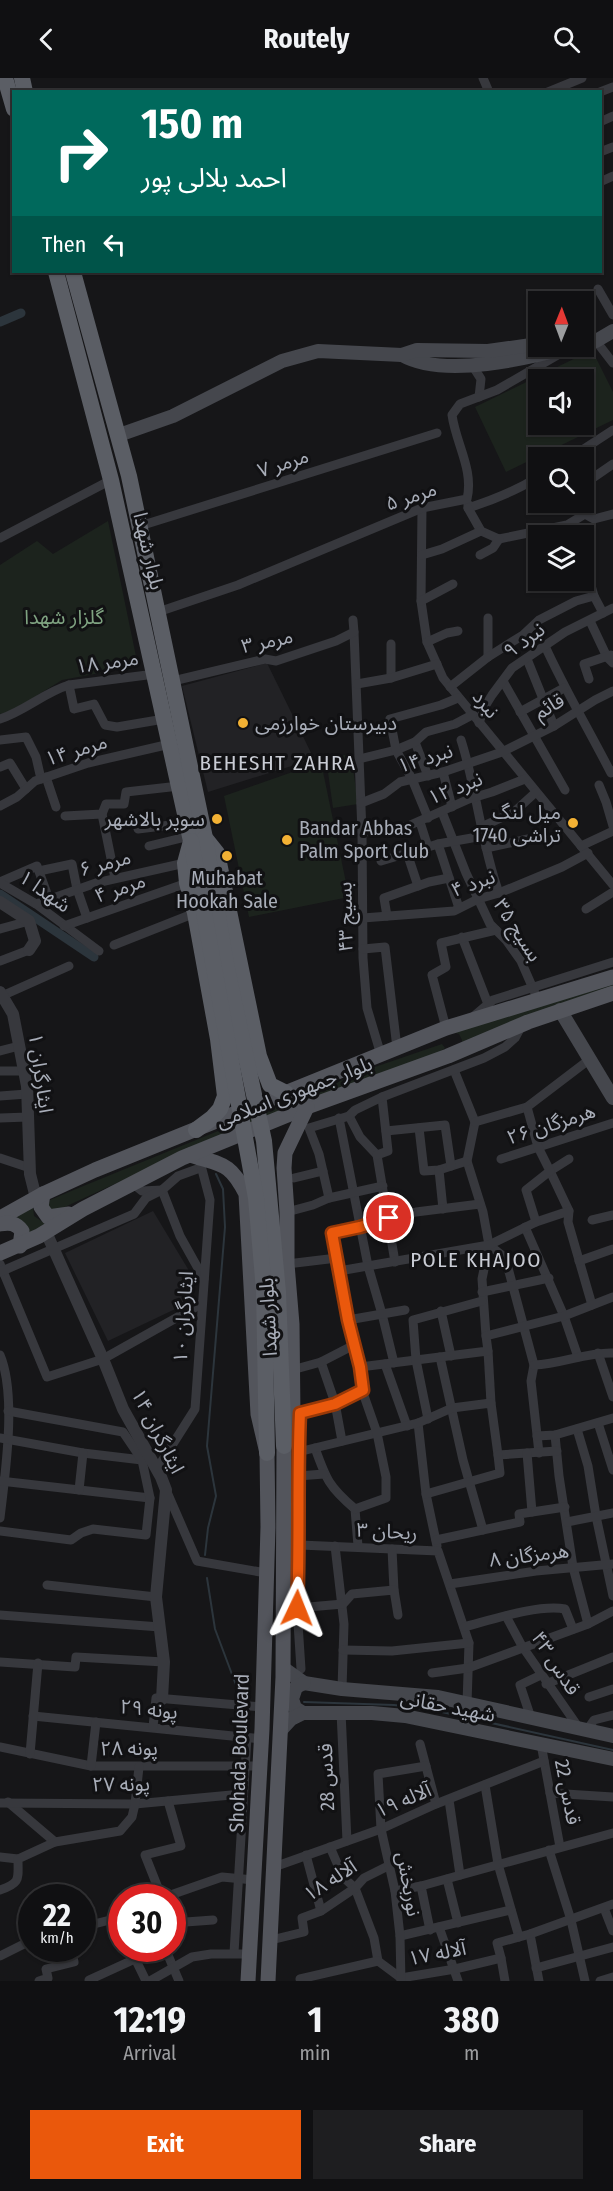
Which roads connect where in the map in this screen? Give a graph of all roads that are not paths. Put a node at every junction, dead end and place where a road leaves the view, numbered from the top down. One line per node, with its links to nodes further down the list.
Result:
1 (5, 78): 4 (highway)
2 (582, 78): 3 (street)
3 (553, 90)
4 (12, 102)
5 (56, 273): 26 (highway, بلوار شهدا)
6 (73, 273): 22 (highway, بلوار شهدا)
7 (597, 289): 8 (street)
8 (613, 315)
9 (613, 330): 10 (main road); 11 (main road)
10 (594, 333)
11 (594, 340)
12 (528, 345): 14 (main road)
13 (594, 346): 17 (street)
14 (402, 355): 18 (main road); 22 (main road)
15 (530, 357): 18 (main road)
16 (555, 357): 19 (street, مرمر ۵)
17 (613, 363)
18 (472, 365): 19 (street)
19 (479, 397): 28 (street, مرمر ۵)
20 (613, 430): 23 (street)
21 (437, 433): 31 (street, مرمر ۷)
22 (119, 435): 31 (highway, بلوار شهدا)
23 (587, 447)
24 (613, 464): 25 (street)
25 (594, 477)
26 (111, 480): 33 (street); 56 (highway, بلوار شهدا)
27 (528, 483): 28 (street)
28 (468, 503): 29 (street, مرمر ۵); 32 (street)
29 (422, 508): 35 (street, نبرد); 42 (street, مرمر ۵)
30 (613, 514): 34 (street)
31 (140, 526): 42 (highway, بلوار شهدا)
32 (481, 531): 34 (street); 35 (street)
33 (0, 538)
34 (499, 539): 36 (street)
35 (422, 555): 40 (street, نبرد)
36 (480, 555)
37 (453, 584): 40 (street)
38 (593, 591): 39 (street)
39 (594, 596): 43 (street); 52 (street)
40 (421, 601): 49 (street, نبرد)
41 (613, 608): 43 (street, نبرد ۹)
42 (158, 612): 59 (highway, بلوار شهدا)
43 (603, 614): 46 (street, نبرد ۹)
44 (488, 618): 52 (street)
45 (353, 620): 48 (street)
46 (590, 621): 51 (street, نبرد ۹); 53 (street)
47 (458, 631): 49 (street)
48 (354, 632): 59 (street, مرمر ۳); 61 (street, بسیج ۴۳)
49 (427, 642): 55 (street, نبرد)
50 (391, 644): 57 (street)
51 (545, 646): 54 (street, نبرد ۹); 64 (street)
52 (488, 657): 63 (street)
53 (611, 658): 58 (street)
54 (527, 659): 60 (street, نبرد ۹); 67 (street)
55 (436, 664): 57 (street); 63 (street, نبرد)
56 (155, 674): 62 (street, مرمر ۱۸); 72 (highway, بلوار شهدا)
57 (391, 678): 61 (street)
58 (589, 679)
59 (173, 681): 110 (highway, بلوار شهدا)
60 (503, 681): 69 (street); 73 (street, نبرد ۹)
61 (357, 684): 82 (street, بسیج ۴۳)
62 (69, 685): 71 (street, مرمر ۱۸); 72 (street)
63 (450, 687): 66 (street, نبرد)
64 (564, 688): 67 (street); 68 (street)
65 (613, 691): 68 (street, قائم)
66 (458, 698): 70 (street, نبرد); 80 (street)
67 (543, 698): 69 (street); 74 (street)
68 (578, 710): 74 (street, قائم); 85 (street)
69 (520, 712): 75 (street)
70 (472, 715): 73 (street, نبرد); 78 (street)
71 (0, 719)
72 (164, 719): 79 (highway, بلوار شهدا)
73 (479, 723): 81 (street, نبرد)
74 (554, 726): 75 (street, قائم)
75 (535, 735): 81 (street, قائم); 94 (street)
76 (461, 740): 83 (street)
77 (0, 741): 88 (street)
78 (415, 742): 80 (street); 87 (street)
79 (170, 744): 88 (street, مرمر ۱۴); 92 (highway, بلوار شهدا)
80 (396, 750): 82 (street); 90 (street)
81 (502, 752): 83 (street, نبرد ۱۴); 89 (street, نبرد)
82 (359, 759): 97 (street, بسیج ۴۳)
83 (468, 764): 86 (street, نبرد ۱۴); 96 (street)
84 (0, 767): 93 (street)
85 (613, 771)
86 (443, 772): 87 (street, نبرد ۱۴); 100 (street)
87 (428, 776): 90 (street, نبرد ۱۴)
88 (43, 778): 93 (street, مرمر ۱۴); 99 (street)
89 (525, 779): 95 (street, نبرد); 96 (street, نبرد ۱۲)
90 (412, 780): 97 (street, نبرد ۱۴); 104 (street)
91 (598, 785): 105 (street)
92 (179, 786): 102 (street); 110 (highway, بلوار شهدا)
93 (26, 789): 98 (street, مرمر ۱۴)
94 (565, 790)
95 (536, 792): 109 (street); 116 (street, نبرد)
96 (474, 797): 100 (street, نبرد ۱۲); 109 (street)
97 (361, 803): 108 (street, بسیج ۴۳)
98 (0, 806)
99 (56, 807)
100 (452, 807): 101 (street, نبرد ۱۲)
101 (442, 812): 104 (street, نبرد ۱۲); 112 (street, بسیج ۳۵)
102 (102, 814): 103 (street); 121 (street)
103 (65, 816)
104 (424, 820): 108 (street, نبرد ۱۲); 113 (street)
105 (612, 823)
106 (138, 829): 110 (street)
107 (613, 831): 116 (street, نبرد ۴)
108 (362, 832): 139 (street, بسیج ۴۳)
109 (482, 832): 112 (street); 115 (street)
110 (193, 835): 114 (street); 119 (highway); 165 (highway); 282 (highway, bridge); 285 (highway, bridge)
111 (528, 839): 115 (street)
112 (454, 842): 113 (street); 131 (street, بسیج ۳۵)
113 (433, 845): 117 (street); 122 (street)
114 (149, 846)
115 (486, 848): 129 (street)
116 (584, 850): 125 (street, نبرد); 129 (street, نبرد ۴)
117 (406, 853): 118 (street); 126 (street)
118 (381, 861)
119 (185, 863): 121 (street, مرمر ۶); 124 (highway)
120 (39, 871): 123 (street); 127 (street); 130 (street)
121 (115, 878): 127 (street, مرمر ۶)
122 (449, 878): 126 (street); 134 (street)
123 (0, 882): 133 (street, شهدا ۱)
124 (187, 883): 136 (highway); 138 (street, مرمر ۴)
125 (613, 885)
126 (418, 886): 137 (street)
127 (77, 889): 130 (street, مرمر ۶); 138 (street)
128 (613, 892): 135 (street)
129 (499, 893): 131 (street, نبرد ۴)
130 (49, 899): 133 (street, مرمر ۶)
131 (478, 899): 134 (street, نبرد ۴); 143 (street, بسیج ۳۵)
132 (0, 903): 140 (street)
133 (36, 904): 141 (street, شهدا ۱)
134 (459, 908): 137 (street, نبرد ۴)
135 (586, 909)
136 (195, 913): 145 (street); 168 (highway)
137 (387, 916): 139 (street, نبرد ۴)
138 (87, 918): 141 (street, مرمر ۴)
139 (363, 918): 146 (street, بسیج ۴۳)
140 (28, 921): 142 (street); 147 (street)
141 (64, 926): 148 (street, شهدا ۱)
142 (0, 929)
143 (496, 930): 144 (street); 153 (street, بسیج ۳۵)
144 (462, 937): 156 (street); 160 (street)
145 (114, 945)
146 (363, 949): 162 (street); 164 (street, بسیج ۴۳)
147 (29, 950): 149 (street)
148 (99, 951)
149 (0, 961)
150 (613, 962): 153 (street)
151 (69, 966): 155 (street)
152 (613, 977): 153 (main road, بلوار جمهوری اسلامی)
153 (535, 993): 156 (street); 158 (main road, بلوار جمهوری اسلامی)
154 (613, 993): 157 (main road, بلوار جمهوری اسلامی)
155 (2, 994): 161 (street, ایثارگران ۱)
156 (488, 1004): 158 (street)
157 (560, 1010): 159 (main road, بلوار جمهوری اسلامی); 167 (main road)
158 (469, 1020): 160 (main road, بلوار جمهوری اسلامی)
159 (522, 1025): 166 (main road, بلوار جمهوری اسلامی); 169 (street)
160 (446, 1028): 162 (main road, بلوار جمهوری اسلامی)
161 (19, 1046): 163 (street); 171 (street, ایثارگران ۱)
162 (397, 1048): 164 (main road, بلوار جمهوری اسلامی); 166 (main road)
163 (0, 1051)
164 (381, 1055): 172 (main road, بلوار جمهوری اسلامی)
165 (259, 1056): 168 (highway); 172 (highway)
166 (442, 1058): 177 (main road, بلوار جمهوری اسلامی)
167 (590, 1059): 175 (main road); 178 (street)
168 (222, 1063): 186 (highway)
169 (454, 1070): 176 (street); 183 (street)
170 (0, 1071): 171 (street)
171 (24, 1071): 173 (street, ایثارگران ۱)
172 (286, 1093): 186 (main road, بلوار جمهوری اسلامی)
173 (27, 1094): 174 (street); 181 (street, ایثارگران ۱)
174 (0, 1096)
175 (613, 1096)
176 (382, 1097): 179 (street); 187 (street)
177 (307, 1107): 193 (main road, بلوار جمهوری اسلامی); 200 (main road, بلوار شهدا)
178 (526, 1107): 183 (street); 188 (street)
179 (349, 1116): 182 (street); 189 (street)
180 (0, 1118): 181 (street)
181 (28, 1118): 196 (street, ایثارگران ۱)
182 (339, 1118): 198 (street); 205 (street)
183 (475, 1122): 194 (street)
184 (613, 1123): 188 (street, هرمزگان ۲۶)
185 (419, 1128): 187 (street); 195 (street); 197 (street)
186 (196, 1130): 206 (main road, بلوار جمهوری اسلامی)
187 (386, 1131): 189 (street)
188 (538, 1147): 191 (street, هرمزگان ۲۶); 199 (street)
189 (377, 1155): 203 (street)
190 (0, 1158): 196 (street)
191 (501, 1159)
192 (569, 1159): 199 (street)
193 (196, 1161): 201 (main road); 202 (main road, بلوار جمهوری اسلامی); 204 (street); 234 (street, ایثارگران ۱۰)
194 (467, 1161): 195 (street); 208 (street)
195 (451, 1166): 197 (street)
196 (30, 1168): 206 (street, ایثارگران ۱)
197 (439, 1170): 210 (street)
198 (323, 1171): 200 (street); 207 (street)
199 (550, 1171): 212 (street); 217 (street)
200 (289, 1173): 201 (main road); 211 (main road, بلوار شهدا)
201 (239, 1181): 285 (main road, بلوار شهدا)
202 (132, 1183): 204 (street); 209 (main road, بلوار جمهوری اسلامی)
203 (383, 1186): 205 (street); 215 (street)
204 (162, 1190): 224 (street); 234 (street)
205 (355, 1193): 207 (street); 218 (street)
206 (39, 1196): 209 (main road); 213 (main road, بلوار جمهوری اسلامی)
207 (329, 1198): 211 (street)
208 (480, 1204): 210 (street); 221 (street)
209 (83, 1209): 220 (main road, بلوار جمهوری اسلامی)
210 (442, 1209): 215 (street)
211 (286, 1212): 229 (main road, بلوار شهدا)
212 (569, 1212): 217 (street); 227 (street)
213 (1, 1215): 222 (main road)
214 (613, 1215): 216 (street)
215 (389, 1218): 218 (street); 228 (street)
216 (592, 1220)
217 (536, 1222): 219 (street)
218 (360, 1227): 226 (street); 230 (street)
219 (525, 1227): 221 (street); 233 (street)
220 (46, 1232): 222 (main road, بلوار جمهوری اسلامی); 224 (street, ایثارگران ۱۴)
221 (489, 1245): 228 (street); 235 (street); 236 (street)
222 (20, 1246): 225 (main road, بلوار جمهوری اسلامی)
223 (613, 1249): 227 (street)
224 (54, 1250): 231 (street); 255 (street, ایثارگران ۱۴)
225 (0, 1253)
226 (337, 1258): 229 (street); 232 (street)
227 (579, 1261): 239 (street)
228 (394, 1262): 230 (street)
229 (286, 1264): 261 (main road, بلوار شهدا)
230 (368, 1266): 232 (street); 242 (street)
231 (1, 1269): 255 (street)
232 (339, 1271): 244 (street)
233 (549, 1278): 235 (street); 243 (street)
234 (204, 1279): 238 (street, ایثارگران ۱۰)
235 (512, 1286): 236 (street); 245 (street)
236 (482, 1296): 241 (street); 246 (street)
237 (613, 1297): 239 (street)
238 (201, 1304): 255 (street); 290 (street, ایثارگران ۱۰)
239 (592, 1305): 243 (street)
240 (405, 1310): 242 (street)
241 (441, 1311): 252 (street); 256 (street)
242 (382, 1314): 244 (street); 258 (street)
243 (564, 1316): 245 (street); 254 (street)
244 (348, 1320): 247 (street)
245 (523, 1325): 246 (street); 259 (street)
246 (486, 1336): 248 (street)
247 (354, 1345): 257 (street); 260 (street)
248 (488, 1352): 252 (street); 265 (street)
249 (598, 1353): 250 (street); 254 (street); 264 (street)
250 (613, 1353)
251 (0, 1355): 263 (street)
252 (451, 1356): 253 (street)
253 (440, 1357): 256 (street); 267 (street)
254 (579, 1357): 259 (street)
255 (103, 1359): 290 (street, ایثارگران ۱۴)
256 (416, 1360): 258 (street); 271 (street)
257 (321, 1362): 261 (street); 266 (street)
258 (389, 1364): 260 (street); 274 (street)
259 (534, 1365): 278 (street)
260 (360, 1367): 262 (street)
261 (292, 1370): 269 (main road, بلوار شهدا)
262 (363, 1390): 266 (street); 276 (street)
263 (4, 1395): 268 (street)
264 (613, 1397)
265 (491, 1403): 267 (street); 288 (street)
266 (335, 1404): 269 (street); 280 (street)
267 (452, 1408): 271 (street); 295 (street)
268 (8, 1411): 279 (street); 289 (street)
269 (297, 1414): 282 (main road, بلوار شهدا)
270 (613, 1418): 273 (street)
271 (428, 1419): 272 (street)
272 (418, 1423): 274 (street); 298 (street)
273 (598, 1423): 275 (street); 291 (street)
274 (407, 1426): 276 (street)
275 (577, 1429): 277 (street); 304 (street)
276 (377, 1433): 280 (street); 301 (street)
277 (555, 1435): 278 (street); 283 (street)
278 (537, 1436): 286 (street)
279 (3, 1438): 284 (street); 294 (street)
280 (342, 1441): 281 (street)
281 (315, 1448): 282 (street); 292 (street)
282 (291, 1449): 293 (street); 340 (main road, بلوار شهدا)
283 (557, 1451): 286 (street); 300 (street)
284 (83, 1453): 289 (street); 296 (street)
285 (267, 1453): 317 (main road, بلوار شهدا)
286 (539, 1453): 287 (street)
287 (527, 1454): 288 (street); 302 (street)
288 (498, 1455): 295 (street)
289 (142, 1460): 299 (street)
290 (157, 1469): 297 (street, ایثارگران ۱۴)
291 (613, 1470)
292 (324, 1474): 293 (street); 301 (street)
293 (298, 1476): 310 (street)
294 (2, 1482): 296 (street); 305 (street)
295 (470, 1482): 298 (street); 307 (street)
296 (79, 1490): 299 (street)
297 (166, 1490): 317 (street); 322 (street, ایثارگران ۱۴)
298 (426, 1494): 309 (street)
299 (150, 1498): 308 (street)
300 (565, 1507): 302 (street); 306 (street)
301 (355, 1509): 312 (street)
302 (532, 1512): 307 (street)
303 (613, 1513): 304 (street)
304 (596, 1516): 306 (street); 315 (street)
305 (0, 1518)
306 (567, 1522): 316 (street)
307 (483, 1530): 309 (street)
308 (0, 1531)
309 (436, 1540): 314 (street)
310 (300, 1545): 311 (street, ریحان ۳); 324 (street)
311 (335, 1546): 312 (street, ریحان ۳); 323 (street)
312 (358, 1546): 313 (street, ریحان ۳)
313 (392, 1549): 314 (street, ریحان ۳); 320 (street)
314 (438, 1551): 318 (street, ریحان ۳)
315 (609, 1564): 316 (street, هرمزگان ۸); 321 (street)
316 (573, 1567): 318 (street, هرمزگان ۸); 329 (street)
317 (266, 1573): 352 (main road, Shohada Boulevard)
318 (450, 1584): 331 (street, ریحان ۳)
319 (47, 1585): 322 (street)
320 (394, 1590): 323 (street); 327 (street)
321 (613, 1596)
322 (156, 1597): 330 (street, ایثارگران ۱۴)
323 (343, 1604): 324 (street); 335 (street)
324 (297, 1608): 342 (street)
325 (613, 1611): 329 (street)
326 (0, 1615): 330 (street)
327 (398, 1615)
328 (506, 1616): 331 (street); 332 (street); 334 (street, قدس ۴۳)
329 (588, 1624): 332 (street)
330 (160, 1627): 338 (street, ایثارگران ۱۴)
331 (464, 1627): 333 (street, ریحان ۳)
332 (573, 1629): 334 (street)
333 (469, 1643): 335 (street); 341 (street, ریحان ۳)
334 (522, 1646): 341 (street); 344 (street, قدس ۴۳)
335 (343, 1650): 347 (street)
336 (613, 1657): 346 (street)
337 (0, 1662): 339 (street)
338 (164, 1662): 339 (street); 350 (street, ایثارگران ۱۴)
339 (38, 1663): 356 (street)
340 (283, 1668): 345 (main road, شهید حقانی); 361 (main road, Shohada Boulevard)
341 (468, 1668): 343 (street); 351 (street, ریحان ۳)
342 (301, 1669)
343 (432, 1674)
344 (541, 1675): 346 (street, قدس ۴۳); 357 (street)
345 (304, 1683): 347 (main road, شهید حقانی); 354 (main road)
346 (546, 1684): 360 (street, قدس ۴۳)
347 (342, 1689): 351 (main road, شهید حقانی)
348 (613, 1689): 349 (street)
349 (589, 1697)
350 (162, 1699): 352 (street); 359 (street)
351 (467, 1704): 357 (main road, شهید حقانی)
352 (263, 1707): 363 (main road, Shohada Boulevard)
353 (341, 1712): 354 (main road, شهید حقانی); 365 (main road, شهید حقانی); 387 (street, قدس 28)
354 (303, 1713): 361 (main road)
355 (613, 1715): 360 (street)
356 (33, 1716): 358 (street, پونه ۲۹); 368 (street)
357 (531, 1718): 360 (main road, شهید حقانی)
358 (96, 1722): 359 (street, پونه ۲۹); 372 (street)
359 (153, 1727): 363 (street, پونه ۲۹)
360 (583, 1729): 362 (main road, شهید حقانی); 367 (main road)
361 (280, 1731): 397 (main road, Shohada Boulevard)
362 (613, 1736)
363 (254, 1738): 371 (street); 373 (main road, Shohada Boulevard)
364 (420, 1744): 374 (street)
365 (541, 1744): 367 (main road, شهید حقانی); 370 (street, قدس 22)
366 (0, 1747): 368 (street, پونه ۲۸)
367 (575, 1751): 369 (main road, شهید حقانی)
368 (30, 1754): 372 (street, پونه ۲۸)
369 (613, 1759)
370 (544, 1761): 376 (street, آلاله ۱۹); 377 (street, قدس 22)
371 (244, 1764): 373 (street, پونه ۲۸); 375 (street, پونه ۲۸); 378 (street)
372 (91, 1766): 375 (street, پونه ۲۸)
373 (260, 1766): 401 (main road, Shohada Boulevard)
374 (426, 1766): 384 (street); 385 (street, نوربخش)
375 (139, 1767): 383 (street)
376 (485, 1785): 380 (street, آلاله ۱۹); 395 (street)
377 (550, 1793): 379 (street); 390 (street, قدس 22)
378 (242, 1794): 381 (street, پونه ۲۷); 399 (street)
379 (613, 1797)
380 (449, 1800): 384 (street, آلاله ۱۹); 398 (street)
381 (168, 1801): 383 (street, پونه ۲۷); 402 (street)
382 (4, 1803): 383 (street, پونه ۲۷); 388 (street)
383 (135, 1804): 388 (street)
384 (436, 1804): 385 (street, آلاله ۱۹)
385 (381, 1829): 387 (street, آلاله ۱۹); 396 (street, نوربخش)
386 (613, 1833): 390 (street)
387 (347, 1841): 389 (street, آلاله ۱۹)
388 (55, 1842): 394 (street)
389 (330, 1847): 392 (street, آلاله ۱۹); 404 (street)
390 (560, 1847): 391 (street)
391 (549, 1850): 395 (street); 412 (street)
392 (306, 1855): 397 (street, آلاله ۱۹); 410 (street)
393 (0, 1857): 394 (street)
394 (18, 1859): 405 (street)
395 (498, 1864): 398 (street); 409 (street)
396 (388, 1866): 404 (street, آلاله ۱۸); 407 (street, نوربخش)
397 (274, 1867): 420 (main road, Shohada Boulevard)
398 (460, 1875): 400 (street)
399 (237, 1879): 401 (street); 406 (street); 423 (street)
400 (447, 1879): 403 (street); 414 (street)
401 (254, 1880): 424 (main road, Shohada Boulevard)
402 (156, 1884)
403 (421, 1886): 407 (street); 415 (street)
404 (355, 1888): 410 (street, آلاله ۱۸); 428 (street)
405 (0, 1890)
406 (186, 1890)
407 (395, 1891): 418 (street, نوربخش)
408 (609, 1906): 412 (street); 416 (street)
409 (511, 1910): 414 (street); 419 (street)
410 (321, 1911): 420 (street, آلاله ۱۸)
411 (213, 1920): 413 (street)
412 (571, 1920): 417 (street); 426 (street)
413 (186, 1922)
414 (458, 1923): 415 (street)
415 (435, 1928): 418 (street); 435 (street)
416 (613, 1931)
417 (530, 1934): 419 (street); 434 (street)
418 (400, 1936): 440 (street, نوربخش)
419 (519, 1936): 427 (street)
420 (271, 1940): 446 (main road, Shohada Boulevard)
421 (18, 1947): 425 (street)
422 (613, 1947): 426 (street)
423 (234, 1953): 424 (street); 433 (street)
424 (250, 1953): 445 (main road, Shohada Boulevard)
425 (0, 1956)
426 (580, 1956): 434 (street); 451 (street)
427 (501, 1958): 435 (street, آلاله ۱۷); 449 (street)
428 (378, 1960): 436 (street); 440 (street, آلاله ۱۷)
429 (74, 1962): 441 (street)
430 (128, 1962): 439 (street)
431 (136, 1962): 442 (street)
432 (171, 1962): 433 (street)
433 (174, 1968): 443 (street); 444 (street)
434 (536, 1968): 450 (street)
435 (455, 1969): 440 (street, آلاله ۱۷); 448 (street)
436 (346, 1970): 438 (street); 447 (street)
437 (613, 1977): 452 (street)
438 (300, 1979)
439 (88, 1980)
440 (401, 1980)
441 (39, 1981)
442 (146, 1981)
443 (150, 1981)
444 (179, 1981)
445 (248, 1981)
446 (268, 1981)
447 (347, 1981)
448 (458, 1981)
449 (505, 1981)
450 (539, 1981)
451 (585, 1981)
452 (600, 1981)

